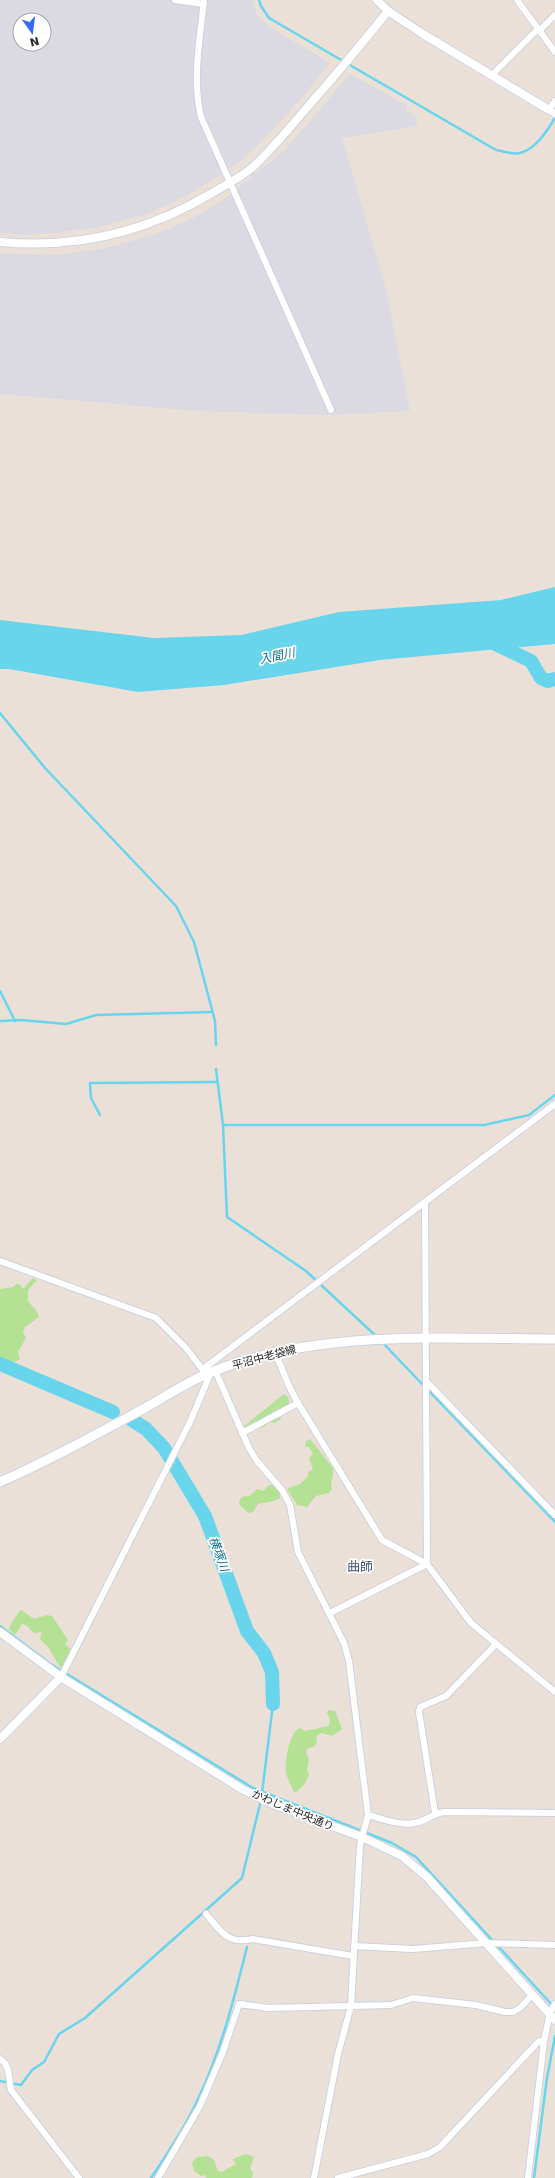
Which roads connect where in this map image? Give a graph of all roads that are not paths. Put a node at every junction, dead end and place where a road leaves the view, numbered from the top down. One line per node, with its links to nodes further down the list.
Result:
1 (175, 0): 4 (street)
2 (376, 0): 5 (street)
3 (517, 0): 7 (street)
4 (204, 2): 12 (street)
5 (388, 11): 9 (street); 12 (street)
6 (555, 15): 7 (street)
7 (538, 30): 8 (street); 9 (street)
8 (555, 52)
9 (491, 76): 11 (street)
10 (555, 101): 11 (street)
11 (552, 112)
12 (231, 182): 13 (street); 14 (street)
13 (0, 242)
14 (331, 410)
15 (555, 1104): 16 (street)
16 (425, 1203): 18 (street); 21 (street)
17 (0, 1260): 21 (street)
18 (426, 1338): 19 (main road, 平沼中老袋線); 20 (main road, 平沼中老袋線); 22 (street)
19 (555, 1339)
20 (275, 1352): 21 (main road, 平沼中老袋線); 23 (street)
21 (209, 1371): 24 (street); 25 (main road, 平沼中老袋線); 31 (street)
22 (426, 1381): 26 (street); 27 (street)
23 (298, 1402): 24 (street); 27 (street)
24 (242, 1433): 28 (street)
25 (0, 1482)
26 (555, 1515)
27 (427, 1564): 28 (street); 30 (street)
28 (330, 1613): 36 (street)
29 (0, 1632): 31 (street, かわじま中央通り)
30 (496, 1644): 32 (street); 34 (street)
31 (61, 1677): 33 (street); 37 (street, かわじま中央通り)
32 (555, 1692)
33 (0, 1739)
34 (435, 1813): 35 (street); 36 (street)
35 (555, 1813)
36 (368, 1815): 37 (street)
37 (362, 1837): 39 (street, かわじま中央通り); 41 (street)
38 (206, 1914): 42 (street)
39 (487, 1943): 40 (street); 41 (street); 43 (street, かわじま中央通り)
40 (555, 1945)
41 (354, 1946): 42 (street)
42 (354, 1956): 45 (street)
43 (533, 1994): 45 (street); 46 (street, かわじま中央通り)
44 (555, 2004): 46 (street)
45 (351, 2006): 51 (street); 52 (street)
46 (550, 2013): 47 (street, かわじま中央通り); 48 (street)
47 (555, 2020)
48 (544, 2041): 53 (street); 54 (street)
49 (0, 2060): 50 (street)
50 (79, 2178)
51 (158, 2178)
52 (314, 2178)
53 (338, 2178)
54 (528, 2178)

